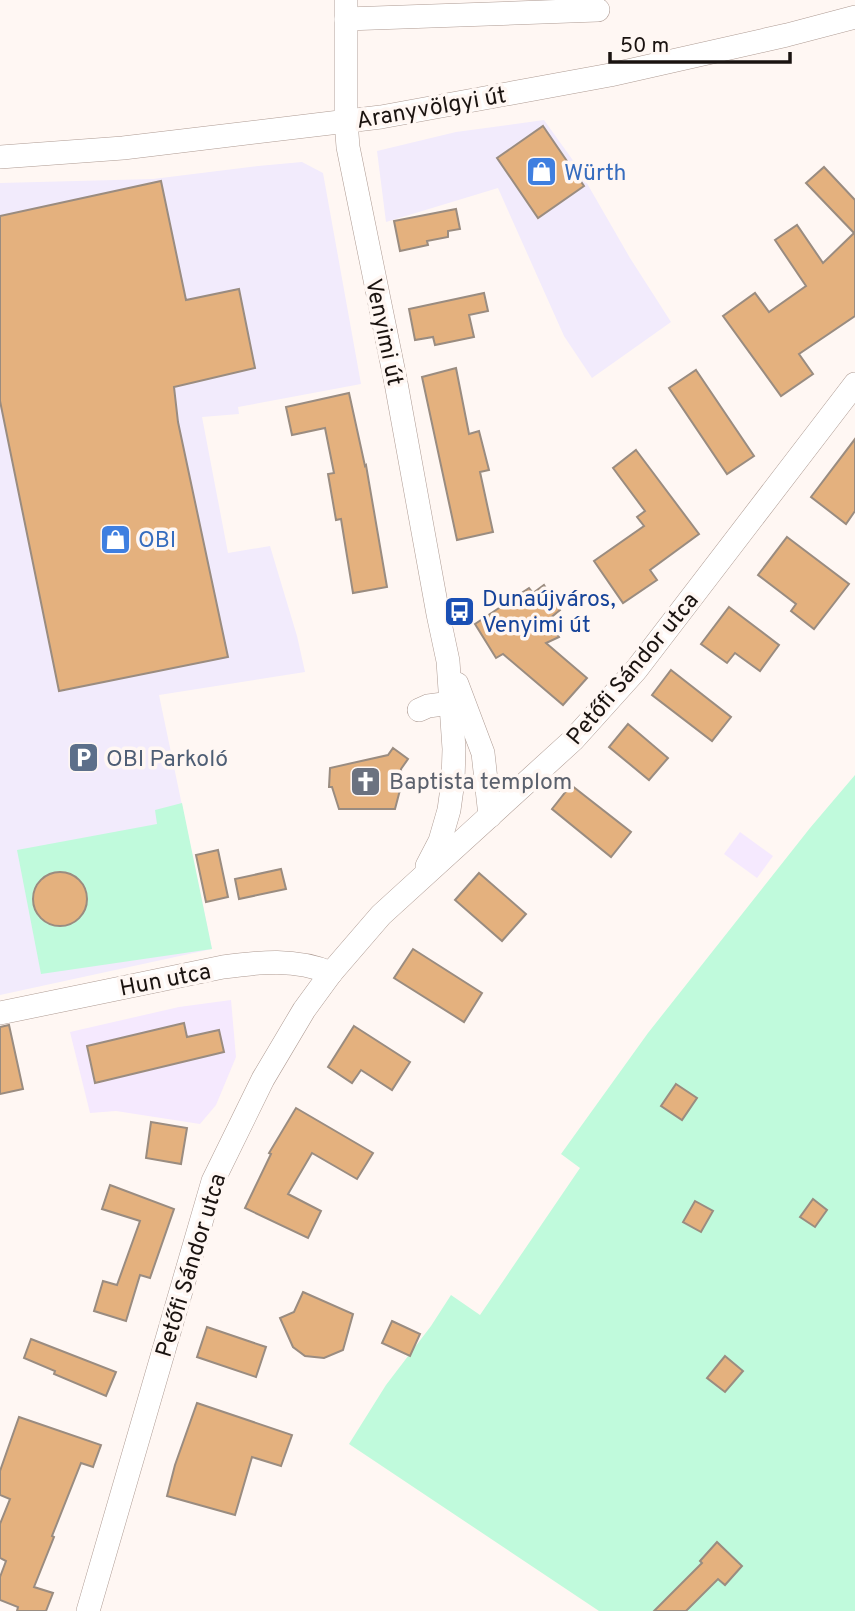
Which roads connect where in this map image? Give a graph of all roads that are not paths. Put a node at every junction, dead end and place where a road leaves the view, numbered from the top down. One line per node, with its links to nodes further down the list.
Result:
1 (346, 9): 2 (street); 4 (street, Venyimi út)
2 (598, 10)
3 (855, 17): 4 (street, Aranyvölgyi út)
4 (346, 121): 5 (street, Aranyvölgyi út); 7 (street, Venyimi út)
5 (0, 157)
6 (855, 384): 10 (street, Petőfi Sándor utca)
7 (448, 661): 8 (street, Venyimi út); 10 (street, Venyimi út)
8 (451, 703): 9 (street); 11 (street, Venyimi út)
9 (419, 710)
10 (490, 816): 11 (street, Petőfi Sándor utca)
11 (417, 884): 12 (street, Petőfi Sándor utca)
12 (331, 973): 13 (street, Hun utca); 14 (street, Petőfi Sándor utca)
13 (0, 1013)
14 (88, 1611)

